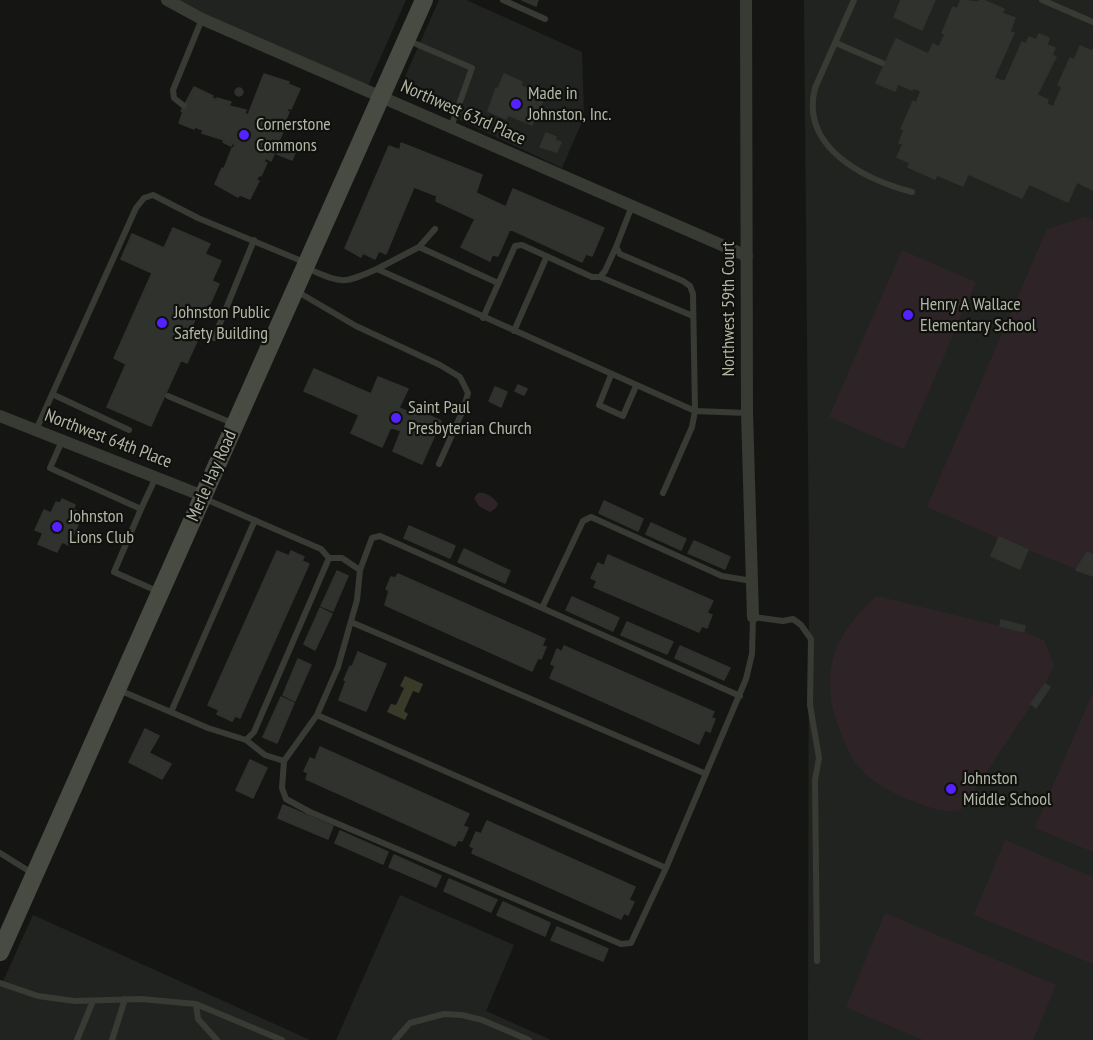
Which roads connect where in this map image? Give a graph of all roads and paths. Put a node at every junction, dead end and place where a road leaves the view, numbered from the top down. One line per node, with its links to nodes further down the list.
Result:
1 (167, 0): 7 (street, Northwest 63rd Place)
2 (424, 0): 10 (main road, Merle Hay Road)
3 (503, 0): 8 (lane)
4 (747, 0): 23 (street, Northwest 59th Court)
5 (854, 0): 11 (lane)
6 (1042, 0): 9 (lane)
7 (202, 19): 13 (street, Northwest 63rd Place); 14 (lane)
8 (545, 19)
9 (1093, 22)
10 (406, 39): 13 (main road, Merle Hay Road); 15 (lane)
11 (836, 42): 12 (lane); 16 (lane)
12 (882, 63)
13 (381, 97): 15 (street, Northwest 63rd Place); 24 (main road, Merle Hay Road)
14 (184, 106)
15 (450, 127): 17 (street, Northwest 63rd Place)
16 (912, 192)
17 (632, 206): 21 (lane); 23 (street, Northwest 63rd Place)
18 (435, 229): 20 (lane)
19 (254, 240): 24 (lane); 32 (lane); 35 (lane)
20 (419, 247): 25 (lane); 27 (lane)
21 (616, 247): 26 (lane); 29 (lane)
22 (547, 256): 26 (lane); 27 (lane); 31 (lane)
23 (747, 256): 38 (street, Northwest 59th Court)
24 (306, 266): 25 (lane); 28 (main road, Merle Hay Road)
25 (377, 269): 30 (lane)
26 (600, 277): 29 (lane)
27 (498, 283): 30 (lane)
28 (295, 290): 40 (main road, Merle Hay Road); 44 (lane)
29 (693, 316): 37 (lane)
30 (483, 318): 31 (lane)
31 (514, 331): 33 (lane)
32 (214, 338)
33 (611, 375): 34 (lane); 34 (lane)
34 (636, 387): 37 (lane)
35 (52, 394): 41 (lane); 42 (lane)
36 (168, 396): 40 (lane)
37 (694, 411): 38 (lane); 46 (lane)
38 (747, 413): 52 (street, Northwest 59th Court)
39 (0, 416): 41 (street, Northwest 64th Place)
40 (235, 425): 47 (main road, Merle Hay Road)
41 (36, 430): 43 (street, Northwest 64th Place)
42 (129, 430)
43 (62, 441): 45 (street, Northwest 64th Place); 48 (lane)
44 (439, 464)
45 (156, 477): 47 (street, Northwest 64th Place); 48 (lane)
46 (663, 493)
47 (203, 497): 49 (lane); 53 (main road, Merle Hay Road)
48 (141, 509): 53 (lane)
49 (255, 520): 50 (lane); 59 (lane)
50 (329, 558): 51 (lane); 61 (lane)
51 (360, 570): 54 (lane); 56 (lane)
52 (752, 581): 54 (lane); 55 (street, Northwest 59th Court)
53 (160, 592): 57 (main road, Merle Hay Road)
54 (543, 608): 58 (lane)
55 (753, 617): 58 (lane); 68 (lane)
56 (351, 622): 60 (lane); 63 (lane)
57 (117, 689): 59 (lane); 66 (main road, Merle Hay Road)
58 (740, 696): 63 (lane)
59 (171, 711): 61 (lane)
60 (317, 715): 62 (lane); 65 (lane)
61 (246, 740): 62 (lane)
62 (284, 761): 65 (lane)
63 (706, 774): 65 (lane)
64 (0, 854): 66 (lane)
65 (666, 868)
66 (35, 874): 67 (main road, Merle Hay Road)
67 (0, 952)
68 (817, 961)
69 (0, 982): 71 (lane)
70 (125, 999): 71 (lane); 72 (lane); 74 (lane)
71 (93, 1001): 73 (lane)
72 (196, 1004): 75 (lane); 76 (lane)
73 (76, 1040)
74 (112, 1040)
75 (218, 1040)
76 (282, 1040)
77 (395, 1040): 78 (lane)
78 (529, 1040)

